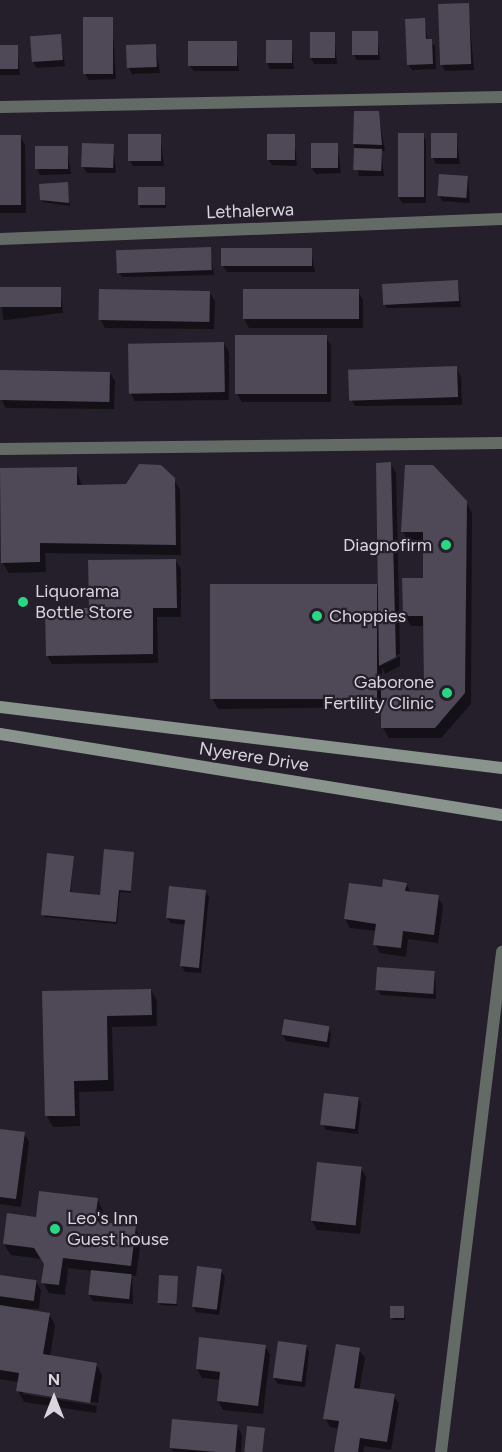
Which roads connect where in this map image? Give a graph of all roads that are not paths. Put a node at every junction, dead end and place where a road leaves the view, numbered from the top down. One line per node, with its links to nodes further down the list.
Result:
1 (502, 97): 2 (street)
2 (0, 107)
3 (502, 219): 4 (street, Lethalerwa)
4 (0, 239)
5 (502, 443): 6 (street)
6 (0, 449)
7 (0, 707): 9 (main road, Nyerere Drive)
8 (0, 734): 10 (main road, Nyerere Drive)
9 (502, 768)
10 (502, 815)
11 (502, 952): 12 (street)
12 (441, 1452)

